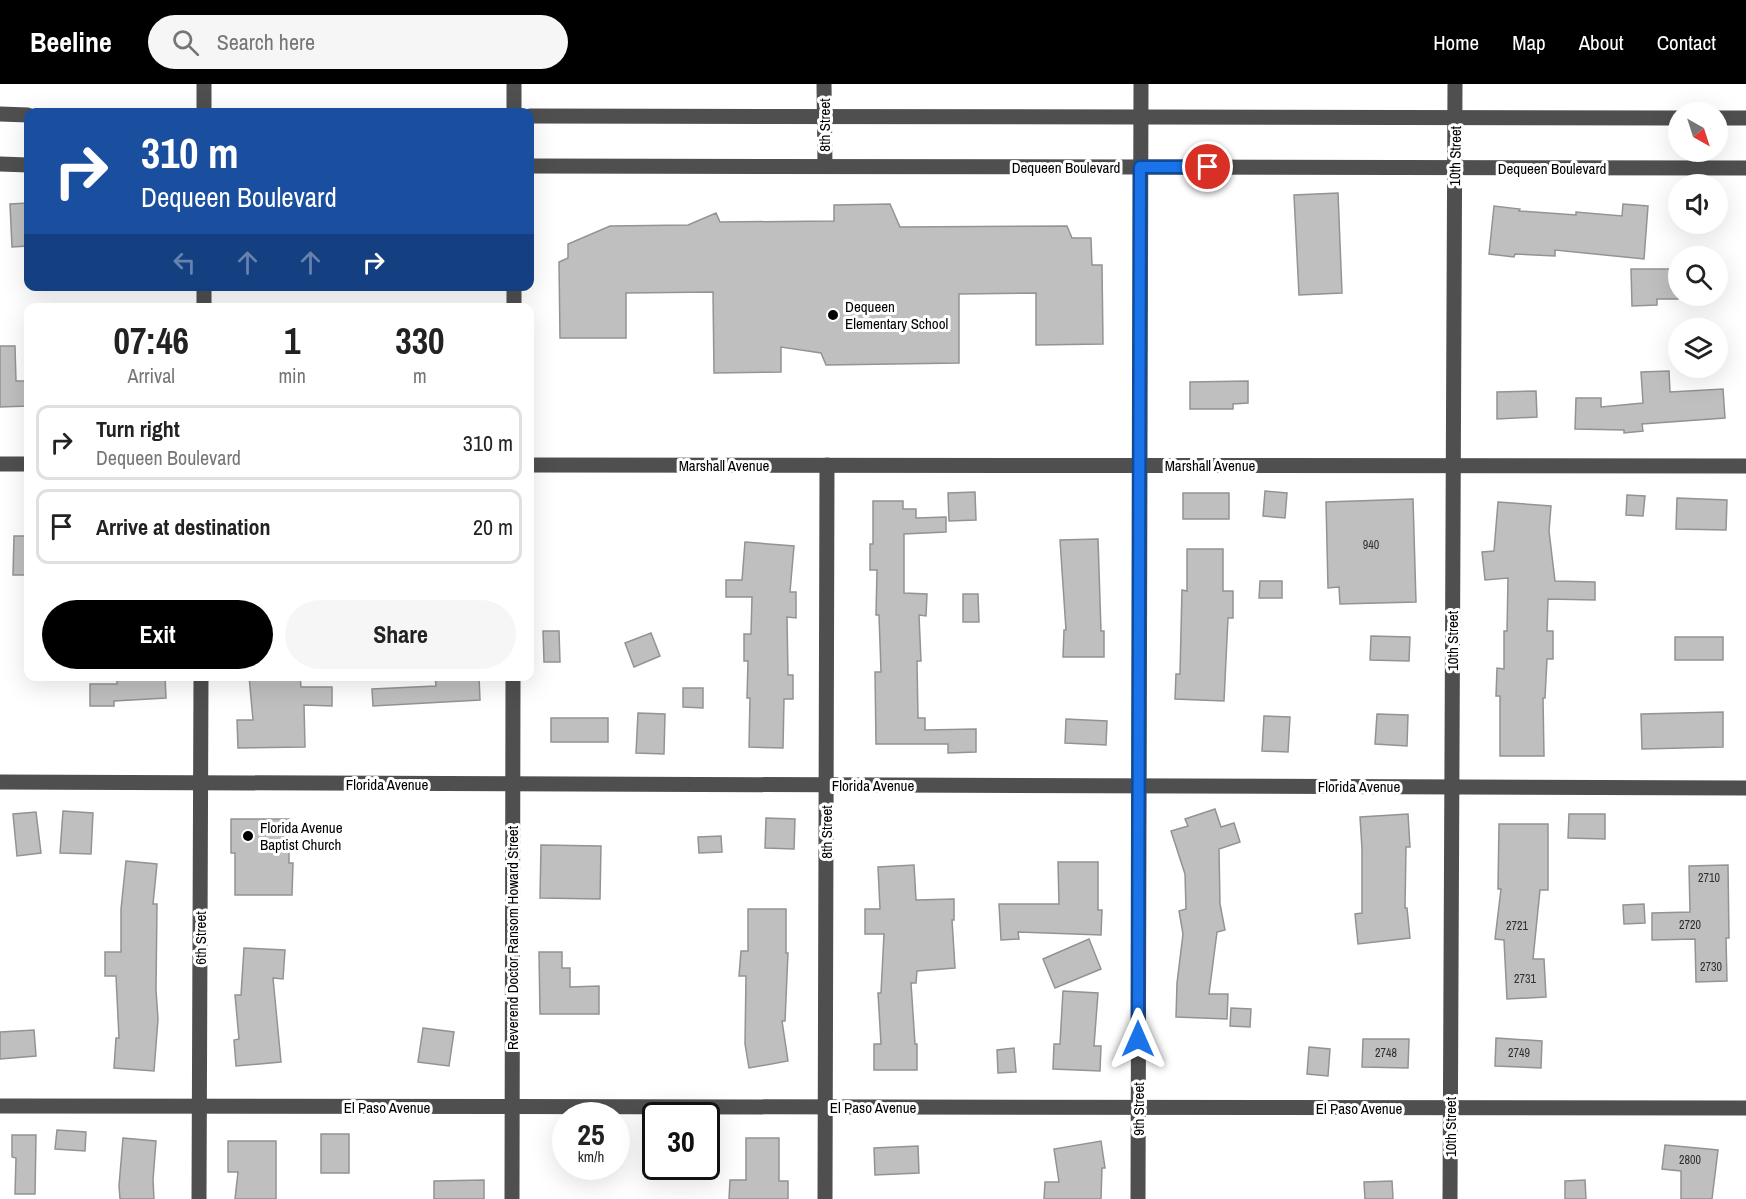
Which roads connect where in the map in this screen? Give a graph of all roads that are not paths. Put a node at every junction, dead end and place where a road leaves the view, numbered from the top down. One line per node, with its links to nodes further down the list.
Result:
1 (204, 84): 6 (street)
2 (514, 84): 7 (street)
3 (824, 84): 11 (street, 8th Street)
4 (1141, 84): 12 (street, 9th Street)
5 (1455, 84): 13 (street, 10th Street)
6 (204, 108)
7 (514, 108)
8 (0, 114): 9 (street)
9 (24, 114)
10 (534, 116): 11 (street)
11 (824, 116): 12 (street); 20 (street, 8th Street)
12 (1141, 117): 13 (street); 21 (street, 9th Street)
13 (1455, 118): 14 (street); 22 (street, 10th Street)
14 (1668, 118)
15 (1728, 118): 16 (street)
16 (1746, 118)
17 (0, 165): 18 (street)
18 (24, 165)
19 (534, 166): 20 (street, Dequeen Boulevard)
20 (825, 166): 21 (street, Dequeen Boulevard)
21 (1140, 167): 22 (street, Dequeen Boulevard); 28 (street, 9th Street)
22 (1454, 167): 23 (street, Dequeen Boulevard); 29 (street, 10th Street)
23 (1746, 168)
24 (0, 464): 25 (street)
25 (24, 464)
26 (534, 465): 27 (street, Marshall Avenue)
27 (827, 465): 28 (street, Marshall Avenue); 36 (street, 8th Street)
28 (1140, 465): 29 (street, Marshall Avenue); 37 (street, 9th Street)
29 (1453, 466): 30 (street, Marshall Avenue); 38 (street, 10th Street)
30 (1746, 466)
31 (201, 681): 34 (street, 6th Street)
32 (513, 681): 35 (street, Reverend Doctor Ransom Howard Street)
33 (0, 783): 34 (street, Florida Avenue)
34 (200, 783): 35 (street, Florida Avenue); 41 (street, 6th Street)
35 (512, 784): 36 (street, Florida Avenue); 42 (street, Reverend Doctor Ransom Howard Street)
36 (826, 785): 37 (street, Florida Avenue); 43 (street, 8th Street)
37 (1139, 786): 38 (street, Florida Avenue); 44 (street, 9th Street)
38 (1452, 786): 39 (street, Florida Avenue); 45 (street, 10th Street)
39 (1746, 788)
40 (0, 1106): 41 (street, El Paso Avenue)
41 (199, 1106): 42 (street, El Paso Avenue); 47 (street, 6th Street)
42 (512, 1107): 43 (street, El Paso Avenue); 48 (street, Reverend Doctor Ransom Howard Street)
43 (825, 1107): 44 (street, El Paso Avenue); 49 (street, 8th Street)
44 (1138, 1107): 45 (street, El Paso Avenue); 50 (street, 9th Street)
45 (1450, 1108): 46 (street, El Paso Avenue); 51 (street, 10th Street)
46 (1746, 1108)
47 (199, 1199)
48 (512, 1199)
49 (825, 1199)
50 (1138, 1199)
51 (1450, 1199)

